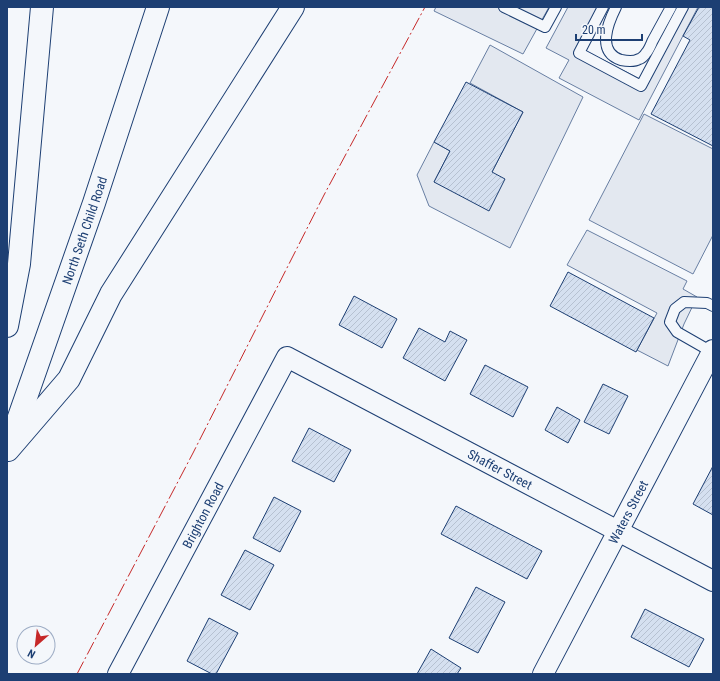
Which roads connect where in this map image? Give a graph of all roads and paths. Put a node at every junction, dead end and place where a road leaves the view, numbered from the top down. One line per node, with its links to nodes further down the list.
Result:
1 (42, 7): 11 (main road)
2 (158, 7): 14 (main road, North Seth Child Road)
3 (293, 7): 14 (main road)
4 (504, 7): 5 (lane)
5 (556, 7)
6 (603, 7): 9 (lane)
7 (616, 7): 8 (lane)
8 (671, 7)
9 (683, 7)
10 (713, 306): 12 (lane)
11 (7, 326)
12 (712, 351): 15 (street, Waters Street)
13 (287, 357): 15 (street, Shaffer Street); 17 (street, Brighton Road)
14 (7, 448)
15 (618, 532): 16 (street, Shaffer Street); 18 (street, Waters Street)
16 (713, 581)
17 (118, 674)
18 (543, 674)

